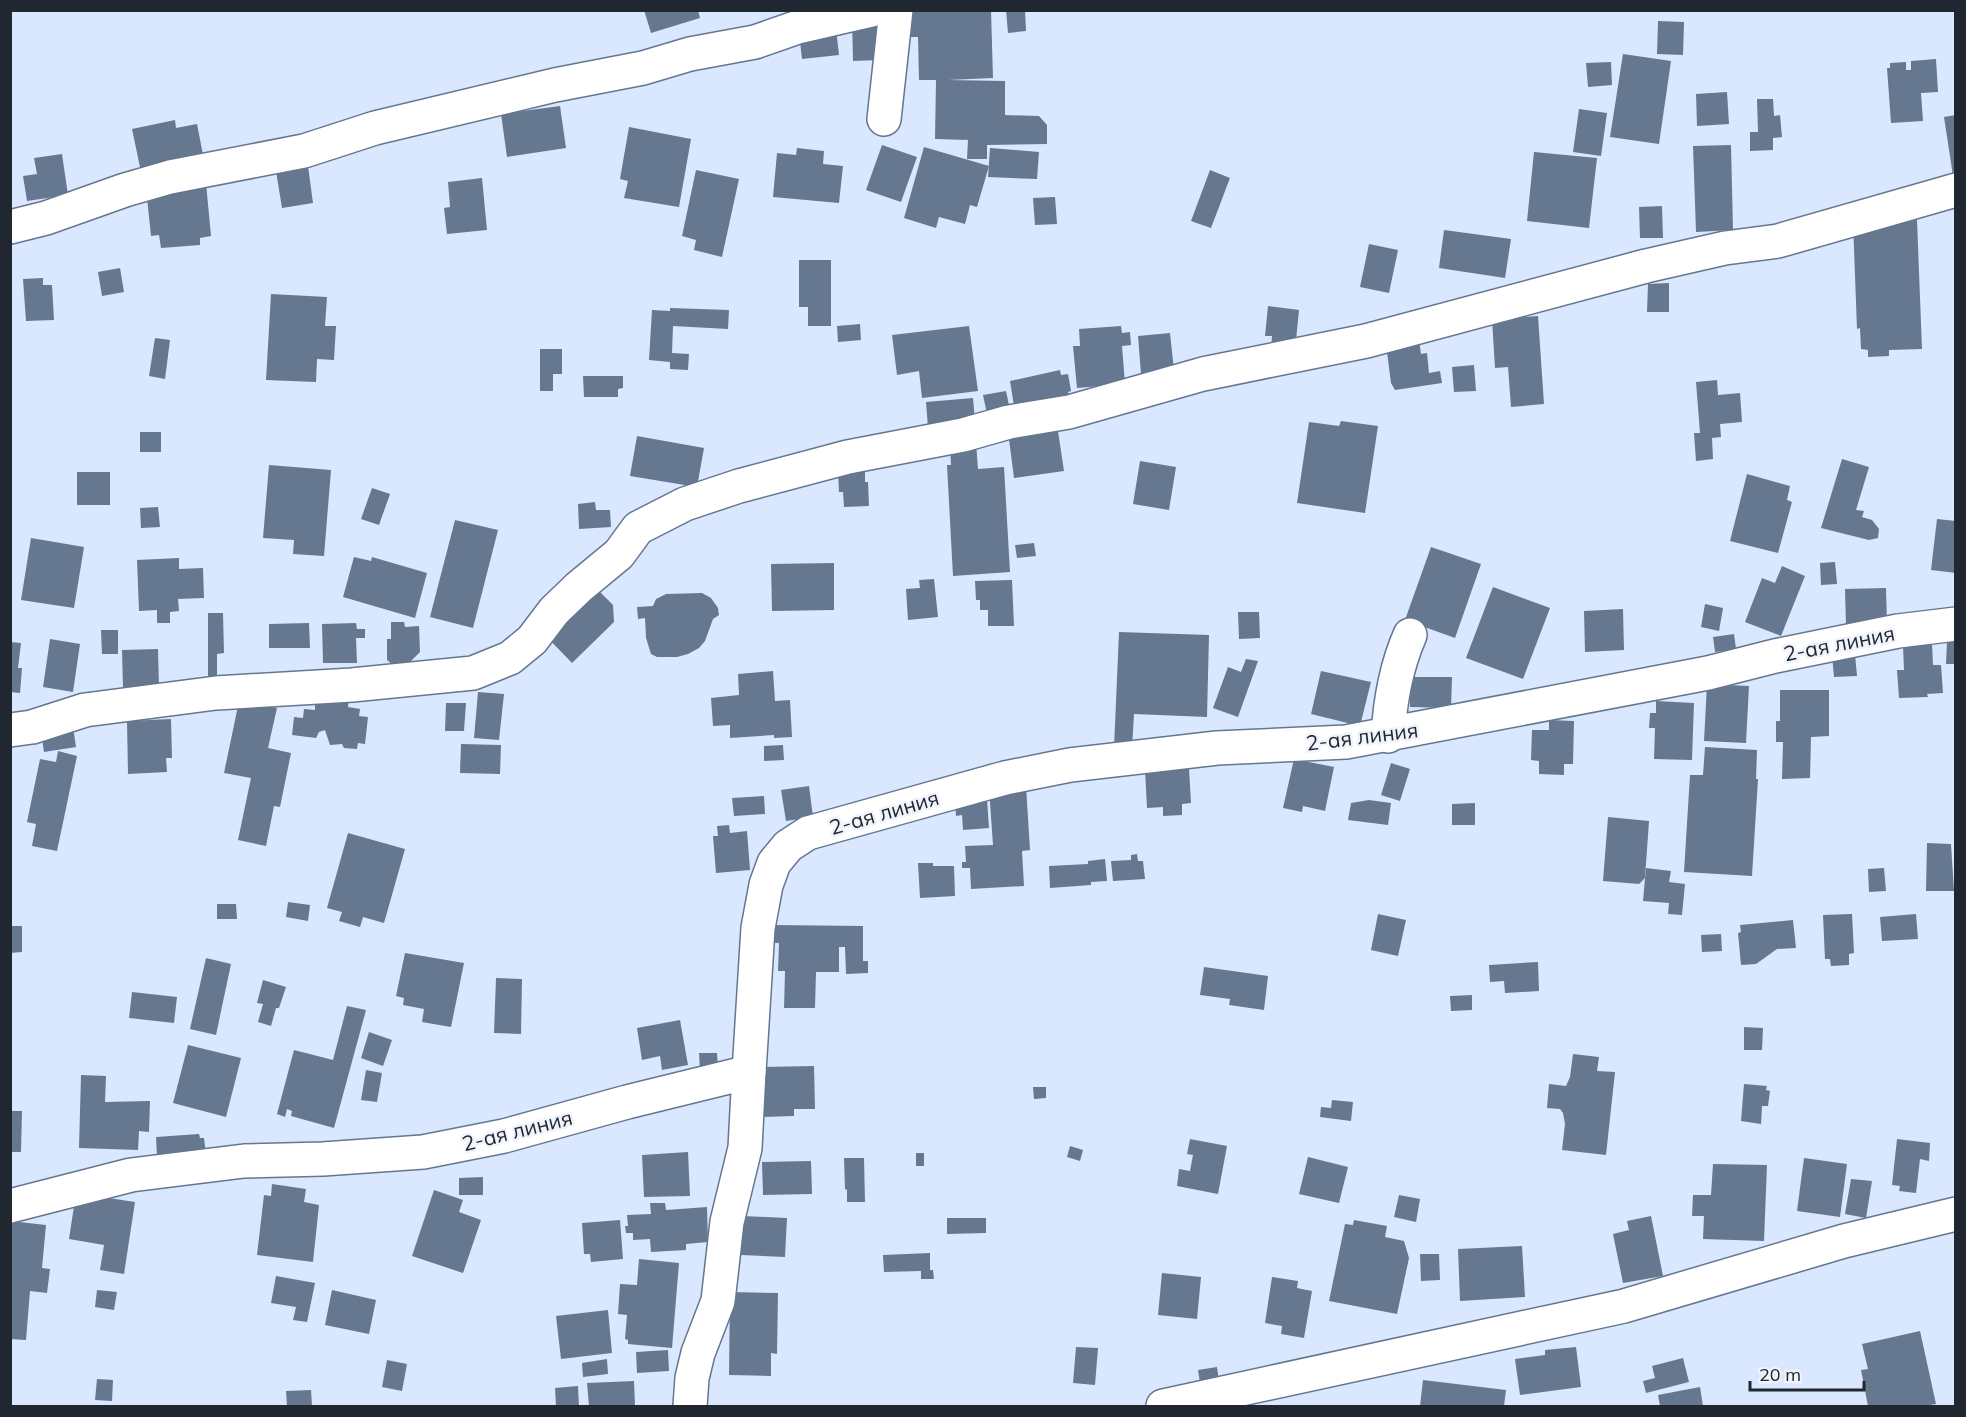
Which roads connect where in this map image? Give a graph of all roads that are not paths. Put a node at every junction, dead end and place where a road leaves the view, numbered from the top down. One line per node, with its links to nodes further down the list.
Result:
1 (872, 10): 5 (street)
2 (896, 10): 3 (street)
3 (884, 119)
4 (1956, 190): 8 (street)
5 (10, 227)
6 (1956, 624): 9 (street, 2-ая линия)
7 (1410, 635): 9 (street)
8 (10, 730)
9 (1388, 736): 10 (street, 2-ая линия)
10 (749, 1072): 11 (street, 2-ая линия); 13 (street)
11 (10, 1206)
12 (1956, 1214): 14 (street)
13 (690, 1407)
14 (1163, 1407)

